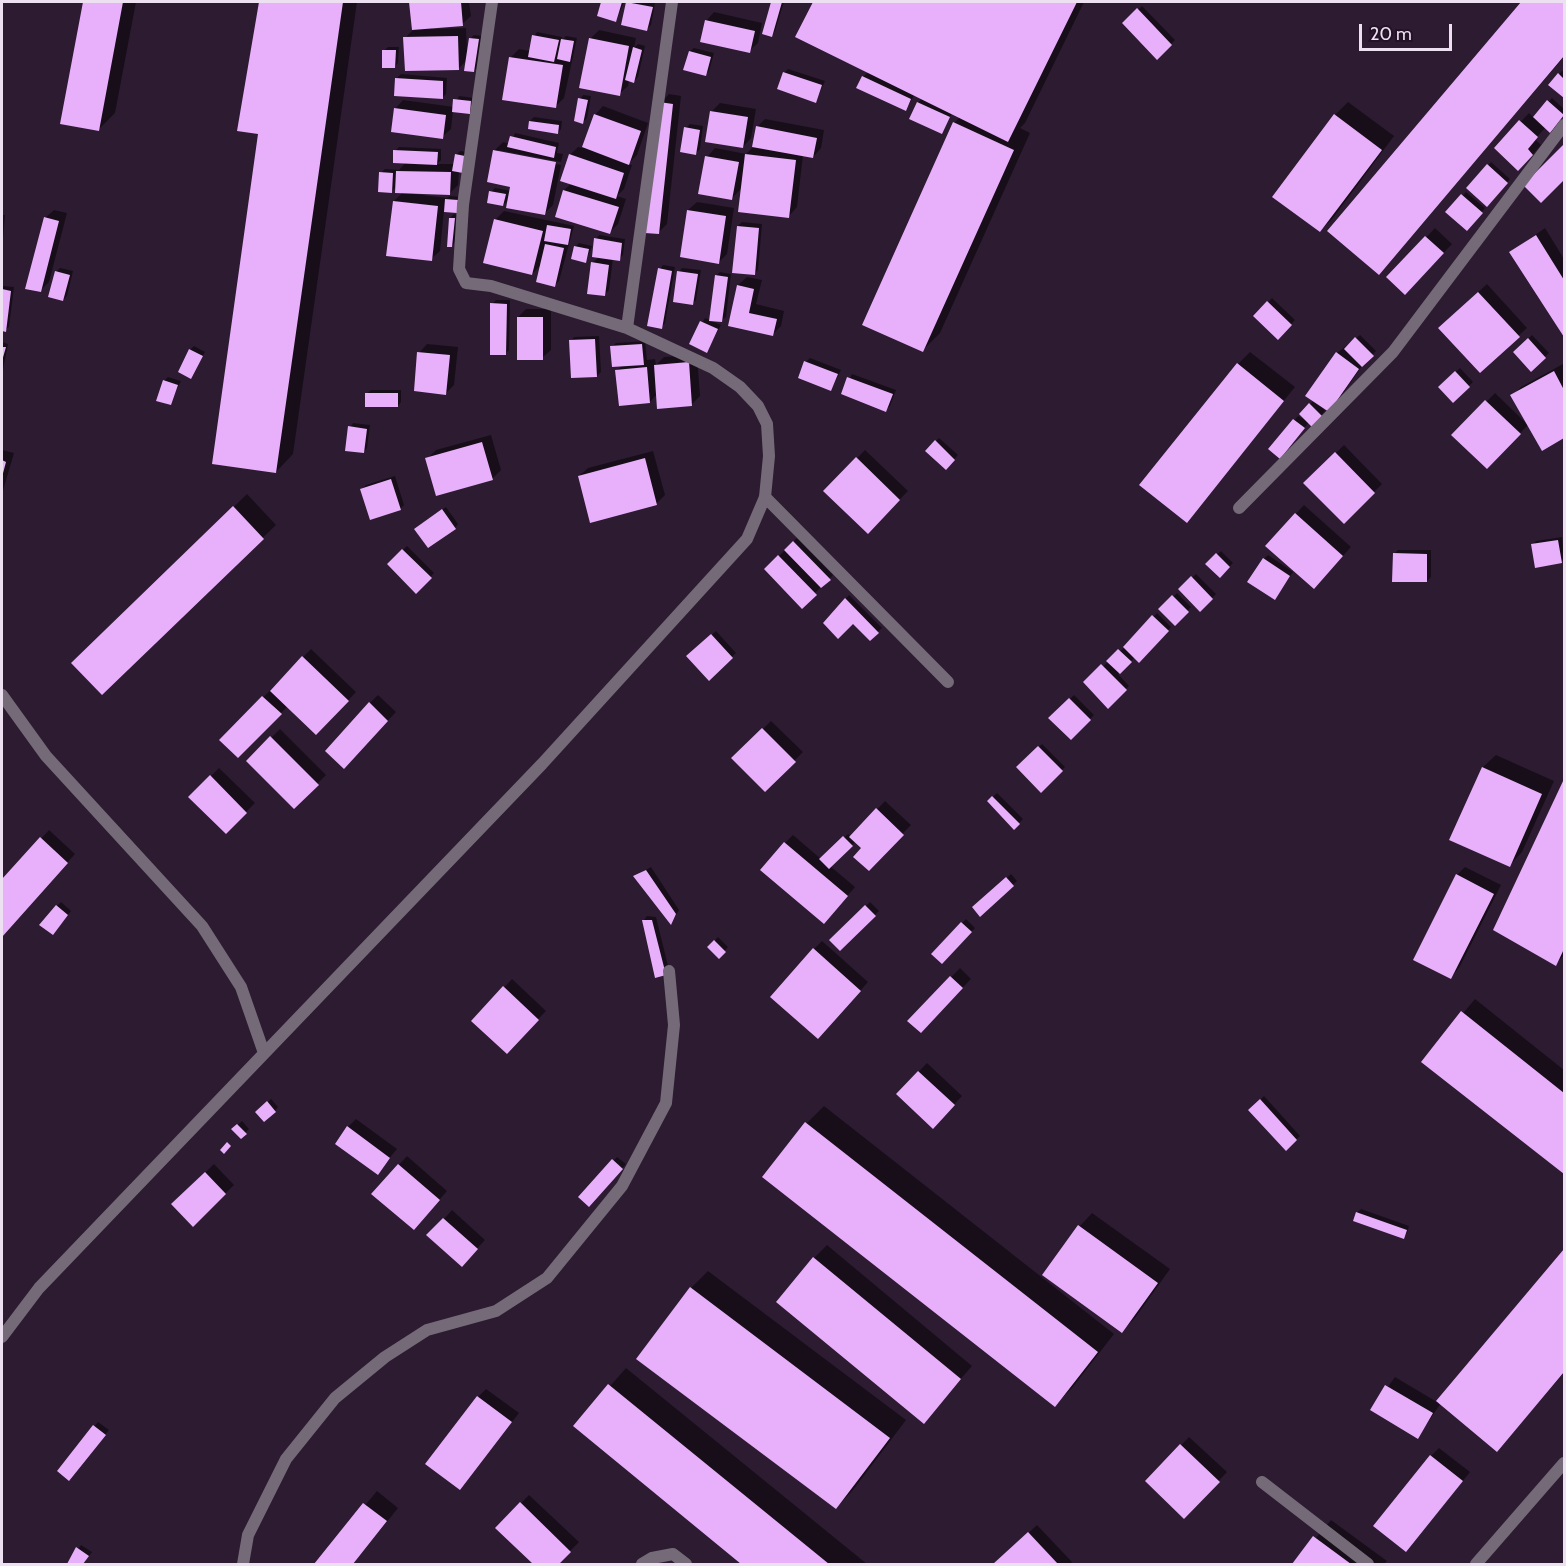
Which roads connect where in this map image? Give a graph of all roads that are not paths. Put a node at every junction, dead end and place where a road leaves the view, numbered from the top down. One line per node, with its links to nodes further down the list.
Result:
1 (492, 2): 4 (street)
2 (672, 2): 4 (street)
3 (1564, 125): 6 (street)
4 (627, 328): 5 (street)
5 (765, 497): 7 (street); 10 (street)
6 (1239, 508)
7 (948, 682)
8 (2, 695): 10 (street)
9 (669, 971): 14 (street)
10 (264, 1053): 11 (street)
11 (2, 1337)
12 (1564, 1463): 18 (street)
13 (1262, 1482): 17 (street)
14 (243, 1564)
15 (642, 1564): 16 (street)
16 (686, 1564)
17 (1368, 1564)
18 (1476, 1564)

